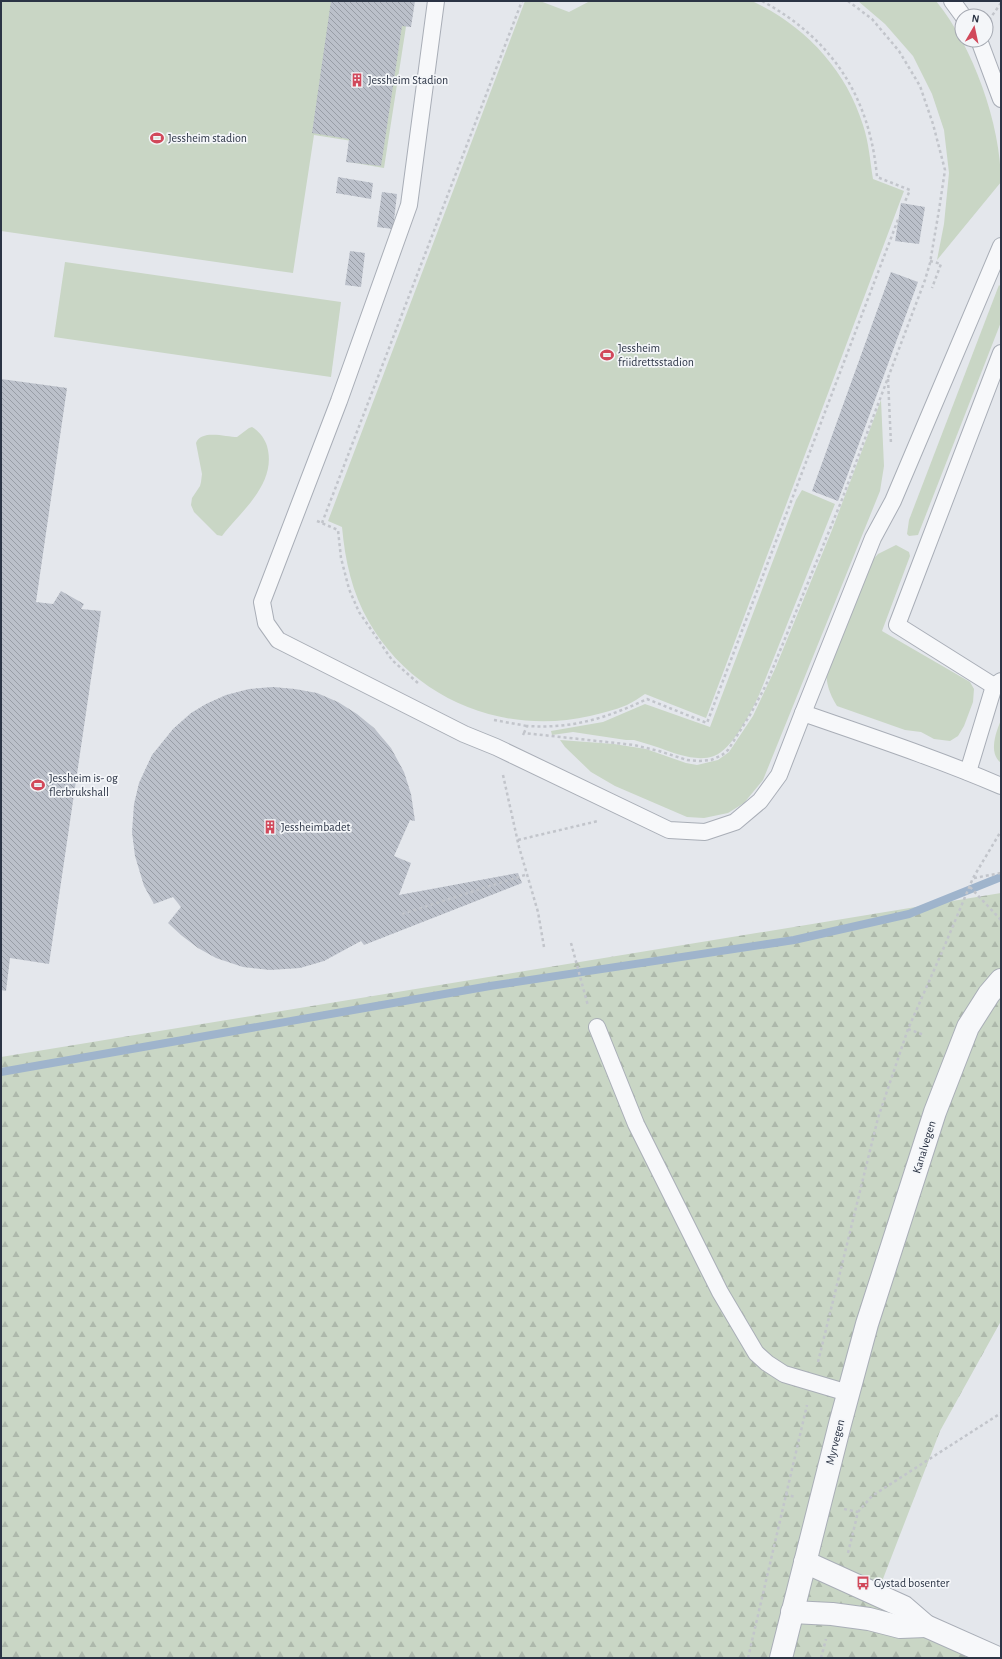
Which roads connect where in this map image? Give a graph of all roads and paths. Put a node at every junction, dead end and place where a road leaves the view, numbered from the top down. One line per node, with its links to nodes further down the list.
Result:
1 (436, 1): 17 (lane)
2 (522, 1): 18 (path)
3 (762, 1): 9 (path)
4 (848, 1): 12 (path)
5 (1001, 3): 6 (path)
6 (994, 13)
7 (982, 48): 8 (lane)
8 (1001, 99)
9 (904, 204)
10 (899, 217): 23 (path)
11 (1001, 246): 21 (lane)
12 (930, 261): 13 (path); 15 (path)
13 (932, 288)
14 (1001, 354): 19 (lane)
15 (888, 376): 16 (path); 24 (path)
16 (891, 446)
17 (296, 513): 18 (path); 25 (lane)
18 (322, 523): 20 (path)
19 (998, 684): 27 (lane)
20 (423, 688)
21 (802, 713): 27 (lane); 29 (lane)
22 (490, 719): 23 (path)
23 (527, 726): 24 (path)
24 (524, 732): 26 (path)
25 (496, 747): 26 (lane); 31 (path)
26 (516, 757): 29 (lane)
27 (968, 772): 28 (lane)
28 (1001, 786)
29 (633, 813): 31 (path)
30 (1001, 831): 34 (path)
31 (518, 840): 33 (path)
32 (1001, 873): 34 (path)
33 (528, 874): 36 (path); 39 (path)
34 (973, 878): 35 (path)
35 (970, 887): 37 (path); 42 (path)
36 (402, 914)
37 (1001, 920)
38 (571, 943): 41 (path)
39 (544, 948)
40 (1001, 980): 44 (street, Kanalvegen)
41 (597, 1027): 45 (lane)
42 (908, 1029): 43 (path); 45 (path)
43 (924, 1035)
44 (867, 1324): 46 (street, Myrvegen)
45 (813, 1382): 46 (lane); 53 (path)
46 (848, 1392): 48 (street, Myrvegen)
47 (1001, 1413): 49 (path)
48 (805, 1562): 49 (street); 50 (street, Myrvegen)
49 (841, 1579): 52 (street)
50 (792, 1612): 51 (street); 54 (street, Myrvegen)
51 (832, 1614): 52 (street); 55 (path)
52 (926, 1626): 56 (street)
53 (748, 1658)
54 (781, 1658)
55 (821, 1658)
56 (998, 1658)

